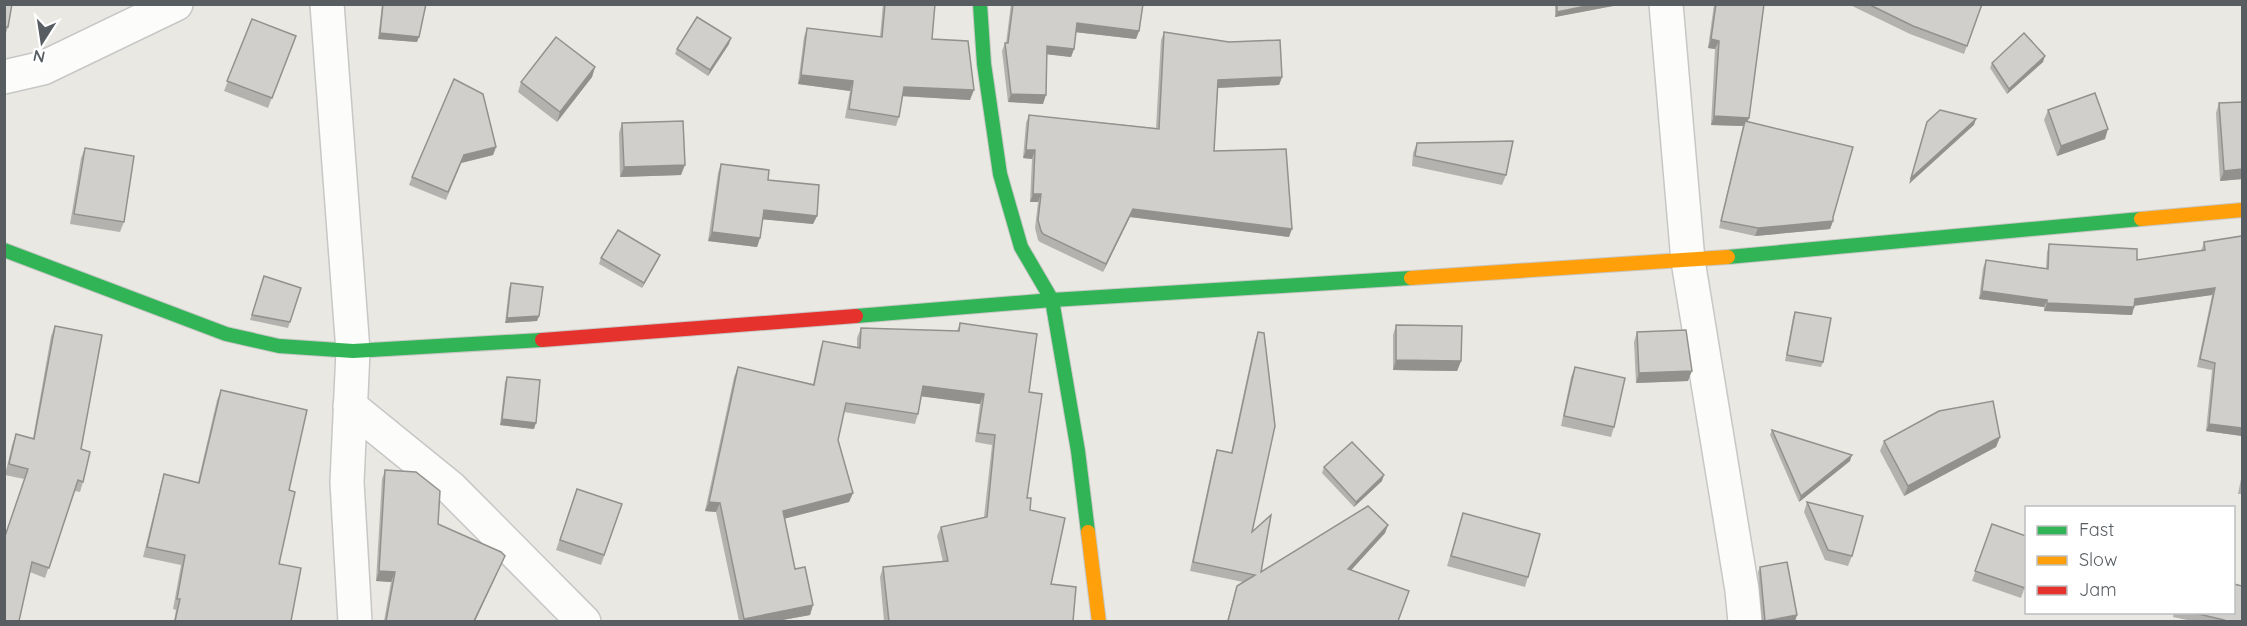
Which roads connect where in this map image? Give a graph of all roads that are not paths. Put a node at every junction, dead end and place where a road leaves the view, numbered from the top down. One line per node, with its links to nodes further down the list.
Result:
1 (176, 4): 5 (street)
2 (327, 4): 10 (street)
3 (980, 4): 9 (street)
4 (1666, 4): 8 (street)
5 (4, 77)
6 (2242, 210): 8 (street)
7 (4, 250): 10 (street)
8 (1688, 261): 9 (street); 15 (street)
9 (1052, 300): 10 (street); 14 (street)
10 (352, 351): 11 (street)
11 (350, 406): 12 (street); 13 (street)
12 (356, 621)
13 (584, 621)
14 (1099, 621)
15 (1745, 621)

